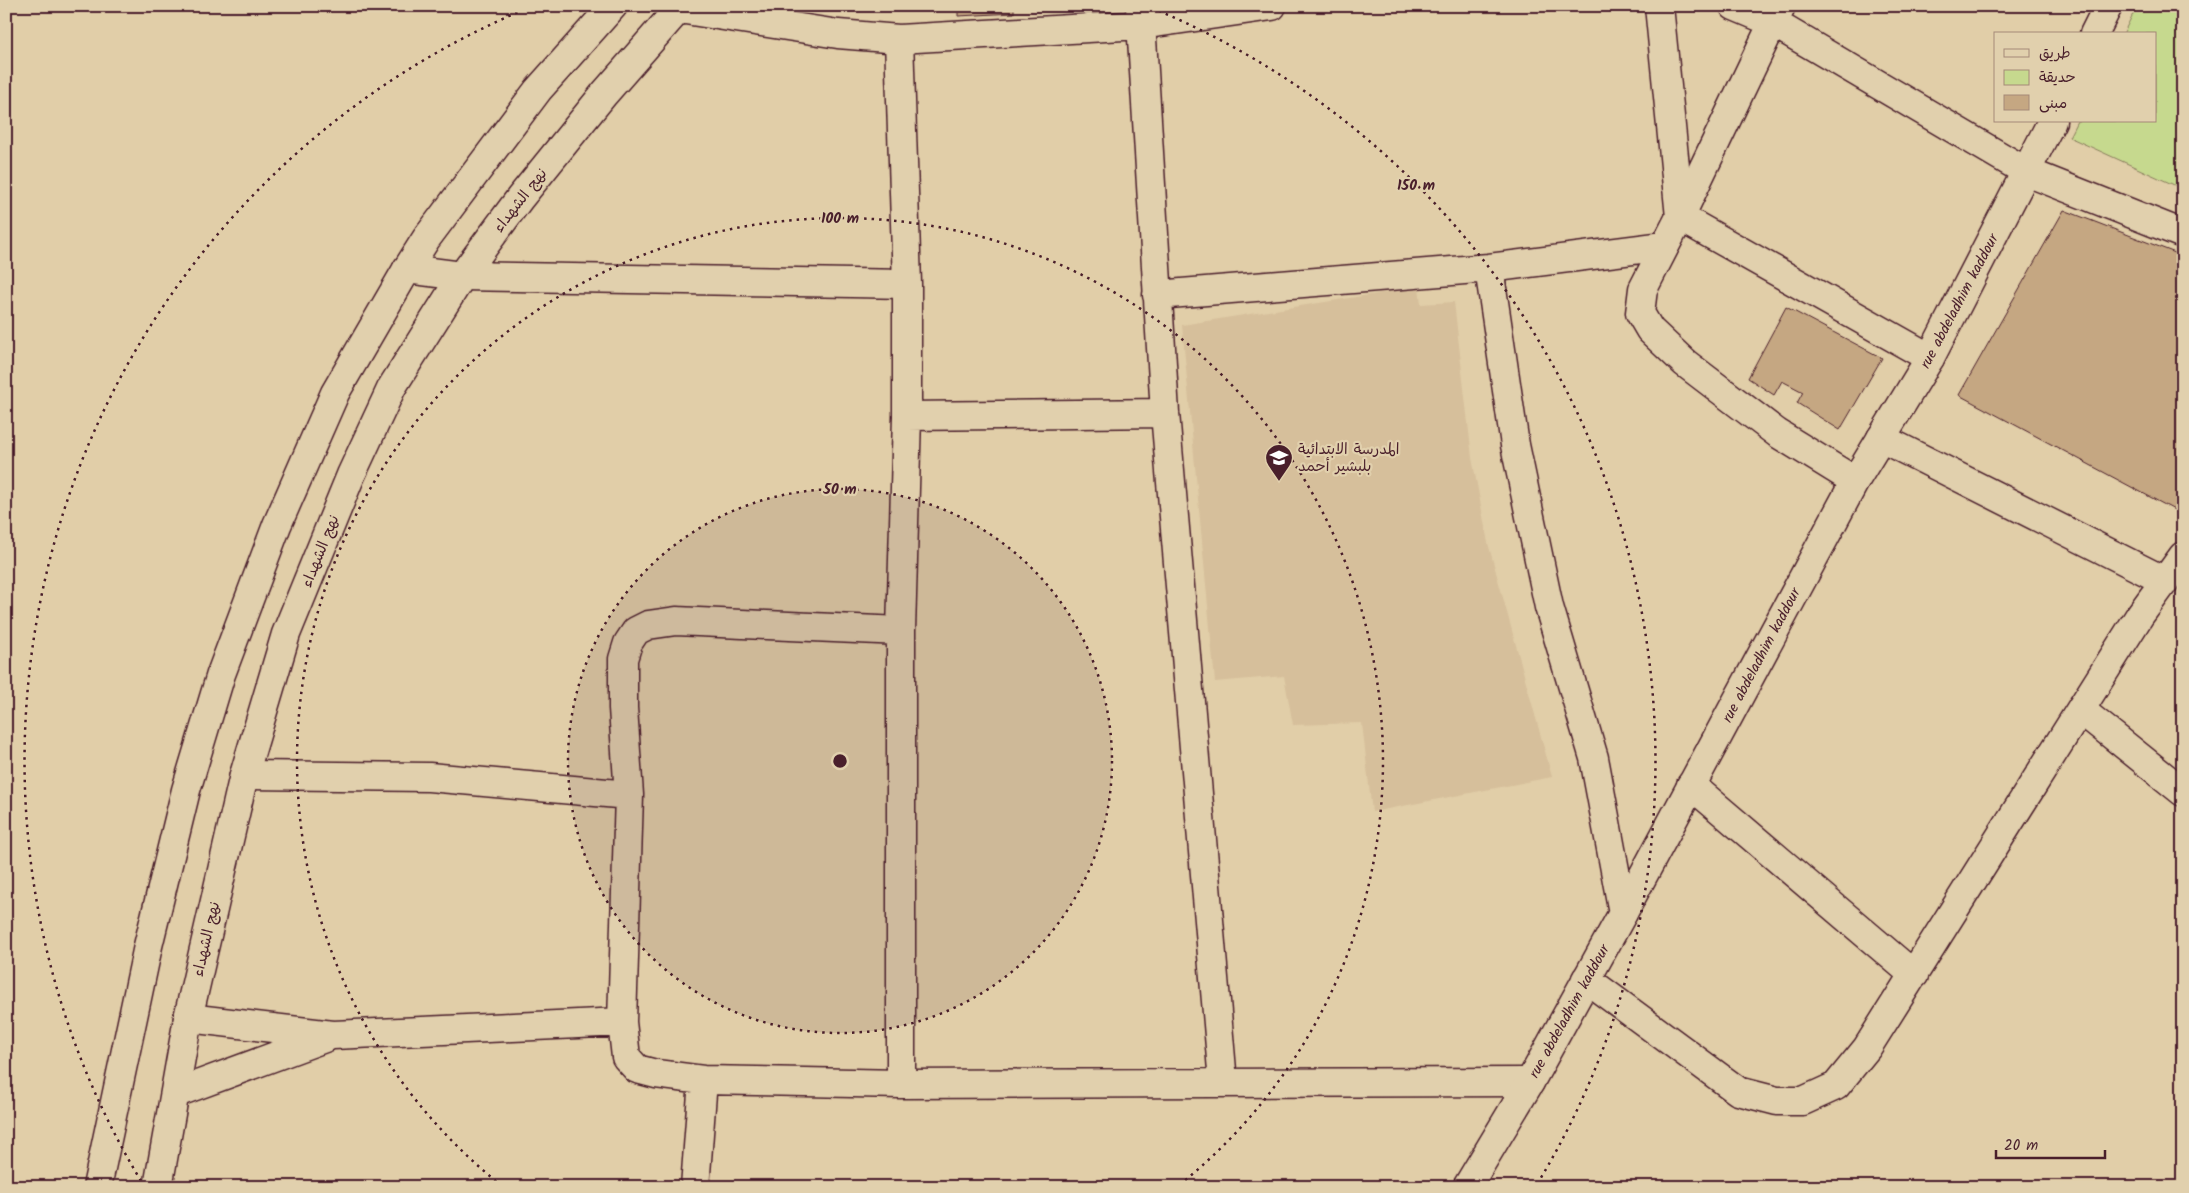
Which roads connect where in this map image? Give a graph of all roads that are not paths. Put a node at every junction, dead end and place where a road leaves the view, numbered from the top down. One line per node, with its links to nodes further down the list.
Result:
1 (613, 6): 17 (street)
2 (1272, 6): 8 (street)
3 (1659, 6): 13 (street)
4 (1734, 6): 7 (street)
5 (2108, 6): 9 (street)
6 (680, 8): 10 (street); 18 (street, نهج الشهداء)
7 (1777, 14): 12 (street); 13 (street)
8 (1141, 16): 10 (street); 20 (street)
9 (2095, 32)
10 (899, 39): 19 (street)
11 (2052, 122): 12 (street, rue abdeladhim kaddour)
12 (2027, 172): 14 (street); 21 (street, rue abdeladhim kaddour)
13 (1680, 217): 15 (street); 21 (street)
14 (2183, 234)
15 (1664, 246): 16 (street); 25 (street)
16 (1489, 268): 20 (street); 34 (street)
17 (407, 269): 18 (street); 45 (street)
18 (462, 276): 19 (street); 30 (street, نهج الشهداء)
19 (907, 284): 23 (street)
20 (1157, 295): 22 (street)
21 (1930, 358): 24 (street, rue abdeladhim kaddour)
22 (1165, 413): 23 (street); 41 (street)
23 (907, 416): 28 (street)
24 (1881, 438): 25 (street, rue abdeladhim kaddour); 27 (street)
25 (1855, 482): 31 (street, rue abdeladhim kaddour)
26 (2183, 556): 27 (street)
27 (2165, 582): 29 (street)
28 (901, 631): 33 (street); 43 (street)
29 (2081, 710): 32 (street); 35 (street)
30 (244, 776): 33 (street); 37 (street, نهج الشهداء)
31 (1692, 785): 34 (street, rue abdeladhim kaddour); 35 (street)
32 (2183, 792)
33 (629, 795): 38 (street)
34 (1623, 914): 36 (street, rue abdeladhim kaddour)
35 (1914, 975): 36 (street)
36 (1586, 979): 42 (street, rue abdeladhim kaddour)
37 (188, 1018): 39 (street); 44 (street, نهج الشهداء)
38 (622, 1022): 39 (street); 40 (street)
39 (333, 1035): 44 (street)
40 (703, 1080): 43 (street); 47 (street)
41 (1223, 1082): 42 (street); 43 (street)
42 (1530, 1082): 48 (street, rue abdeladhim kaddour)
43 (901, 1084)
44 (176, 1093): 46 (street, نهج الشهداء)
45 (96, 1187)
46 (158, 1187)
47 (695, 1187)
48 (1467, 1187)

